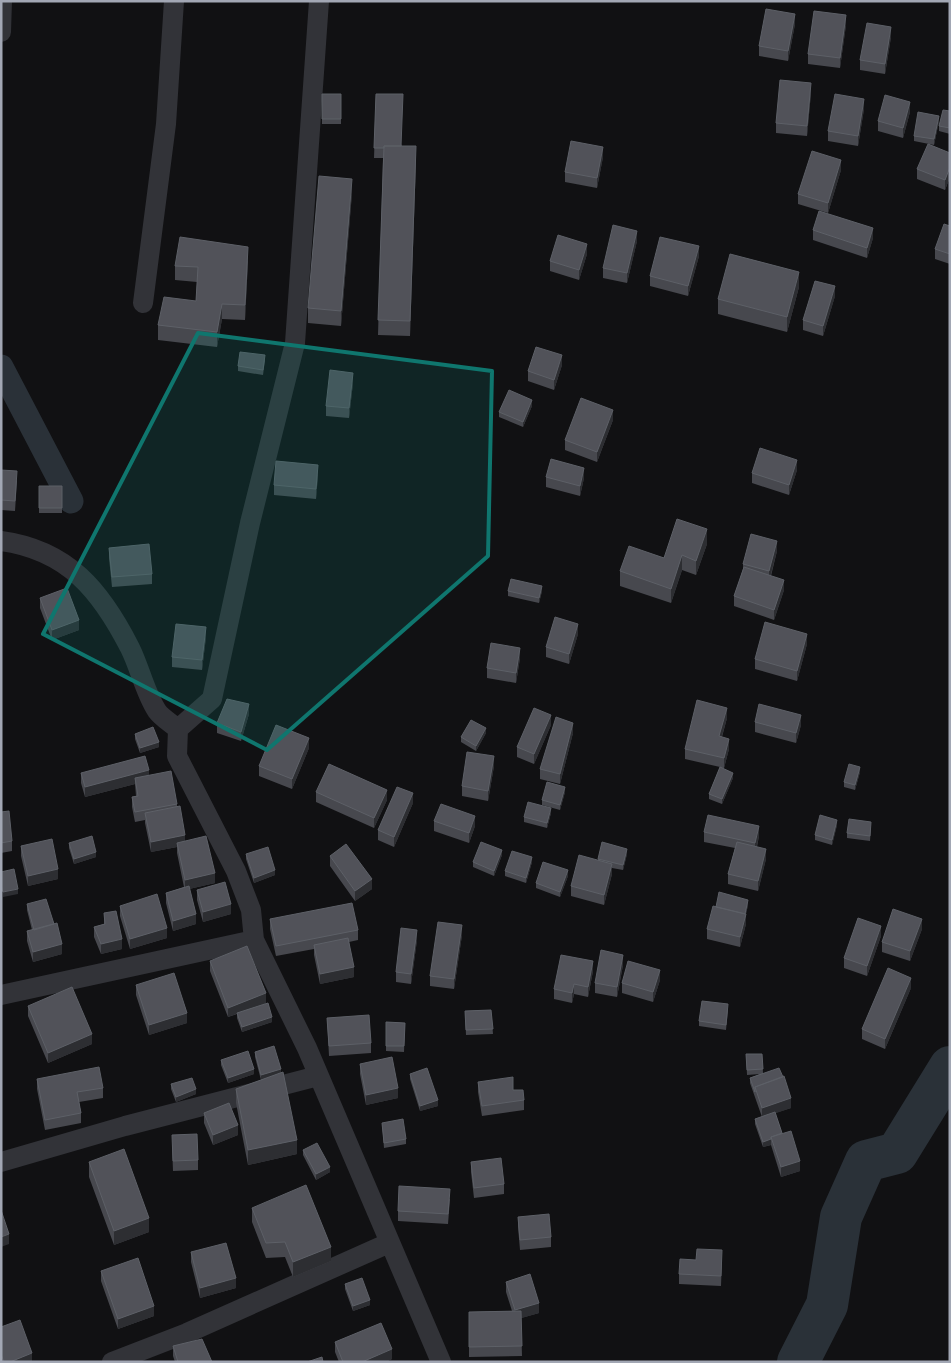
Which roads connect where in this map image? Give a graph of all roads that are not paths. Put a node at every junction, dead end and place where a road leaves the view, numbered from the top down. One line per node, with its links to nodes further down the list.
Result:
1 (2, 1): 4 (street)
2 (174, 1): 5 (street)
3 (319, 1): 7 (street)
4 (1, 32)
5 (143, 303)
6 (1, 541): 7 (street)
7 (178, 729): 8 (street)
8 (254, 940): 9 (street); 10 (street)
9 (1, 995)
10 (318, 1076): 11 (street); 12 (street)
11 (1, 1162)
12 (389, 1243): 13 (street); 14 (street)
13 (112, 1362)
14 (440, 1362)

